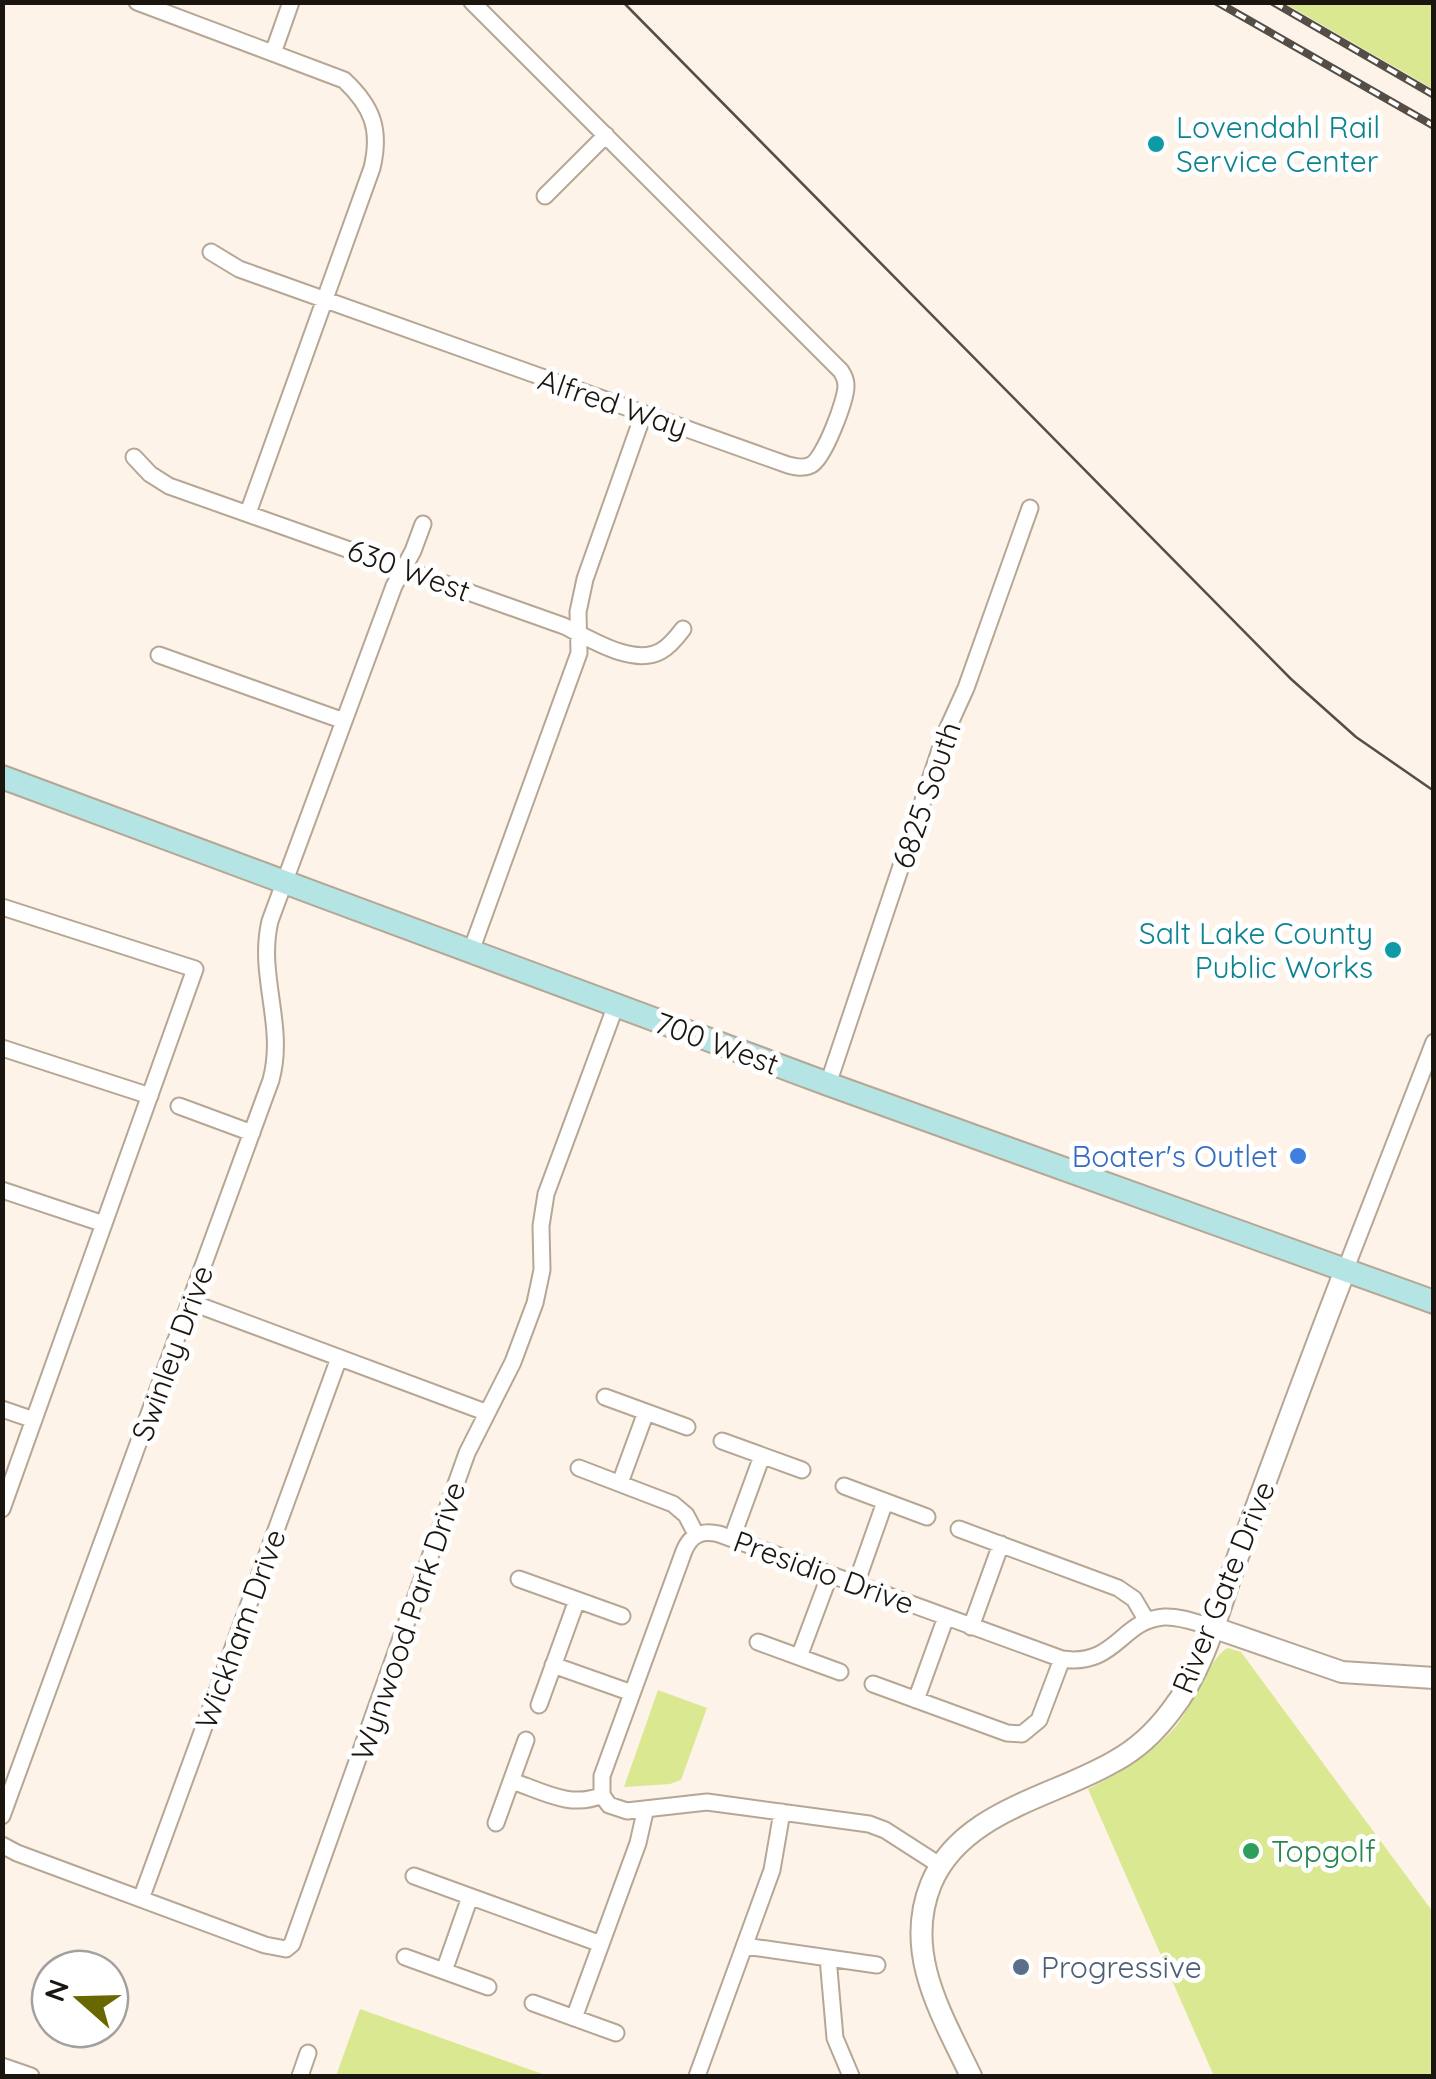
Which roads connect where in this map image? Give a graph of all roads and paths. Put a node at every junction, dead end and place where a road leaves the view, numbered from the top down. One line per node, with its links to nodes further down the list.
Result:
1 (137, 2): 4 (street)
2 (292, 2): 4 (street)
3 (472, 2): 5 (street)
4 (272, 52): 8 (street)
5 (606, 136): 6 (street); 9 (street, Alfred Way)
6 (545, 196)
7 (211, 252): 8 (street, Alfred Way)
8 (326, 299): 9 (street, Alfred Way); 12 (street)
9 (644, 414): 16 (street)
10 (134, 457): 12 (street, 630 West)
11 (1030, 508): 26 (street, 6825 South)
12 (248, 513): 14 (street, 630 West)
13 (423, 524): 14 (street, Swinley Drive)
14 (404, 568): 16 (street, 630 West); 18 (street, Swinley Drive)
15 (683, 629): 16 (street, 630 West)
16 (579, 633): 22 (street)
17 (158, 655): 18 (street)
18 (344, 722): 20 (street, Swinley Drive)
19 (2, 777): 20 (main road, 700 West)
20 (285, 882): 22 (main road, 700 West); 29 (street, Swinley Drive)
21 (2, 907): 27 (street)
22 (470, 951): 23 (main road, 700 West)
23 (616, 1005): 26 (main road, 700 West); 38 (street, Wynwood Park Drive)
24 (1434, 1042): 32 (street)
25 (2, 1048): 27 (street)
26 (828, 1084): 32 (main road, 700 West)
27 (150, 1096): 31 (street)
28 (179, 1106): 29 (street)
29 (252, 1133): 33 (street, Swinley Drive)
30 (2, 1190): 31 (street)
31 (104, 1224): 40 (street)
32 (1346, 1268): 34 (main road, 700 West); 63 (street, River Gate Drive)
33 (190, 1302): 35 (street); 79 (street, Swinley Drive)
34 (1434, 1302)
35 (339, 1358): 38 (street); 85 (street, Wickham Drive)
36 (605, 1397): 39 (street)
37 (2, 1410): 40 (street)
38 (485, 1412): 85 (street, Wynwood Park Drive)
39 (646, 1412): 41 (street); 46 (street)
40 (34, 1420): 49 (street)
41 (687, 1428)
42 (722, 1441): 43 (street)
43 (762, 1456): 45 (street); 53 (street)
44 (579, 1468): 46 (street)
45 (802, 1470)
46 (620, 1483): 52 (street)
47 (844, 1486): 48 (street)
48 (885, 1502): 50 (street); 57 (street)
49 (2, 1508)
50 (927, 1517)
51 (959, 1529): 54 (street)
52 (696, 1534): 53 (street, Presidio Drive); 71 (street, Presidio Drive)
53 (732, 1538): 55 (street, Presidio Drive)
54 (1001, 1544): 61 (street); 62 (street)
55 (830, 1574): 57 (street, Presidio Drive); 65 (street)
56 (519, 1578): 58 (street)
57 (856, 1584): 60 (street, Presidio Drive)
58 (577, 1600): 59 (street); 67 (street)
59 (622, 1616)
60 (946, 1617): 62 (street, Presidio Drive); 72 (street)
61 (1148, 1622): 63 (street); 66 (street)
62 (971, 1626): 66 (street, Presidio Drive)
63 (1212, 1627): 69 (street); 82 (street, River Gate Drive)
64 (758, 1642): 65 (street)
65 (799, 1657): 68 (street)
66 (1062, 1658): 72 (street)
67 (553, 1664): 71 (street); 73 (street)
68 (840, 1672)
69 (1434, 1678)
70 (873, 1684): 72 (street)
71 (632, 1693): 76 (street, Presidio Drive)
72 (916, 1700)
73 (539, 1705)
74 (526, 1740): 75 (street)
75 (512, 1780): 76 (street); 80 (street)
76 (602, 1796): 77 (street)
77 (645, 1812): 78 (street); 86 (street)
78 (782, 1812): 82 (street); 87 (street)
79 (2, 1816)
80 (496, 1822)
81 (2, 1844): 85 (street, Wynwood Park Drive)
82 (940, 1866): 102 (street, River Gate Drive)
83 (414, 1876): 84 (street)
84 (470, 1897): 86 (street); 91 (street)
85 (141, 1899)
86 (601, 1944): 94 (street)
87 (744, 1946): 89 (street); 100 (street)
88 (405, 1957): 91 (street)
89 (828, 1958): 90 (street); 101 (street)
90 (878, 1965)
91 (444, 1971): 92 (street)
92 (488, 1987)
93 (533, 2003): 94 (street)
94 (574, 2018): 95 (street)
95 (616, 2033)
96 (308, 2054): 99 (street)
97 (2, 2066): 98 (street)
98 (32, 2076)
99 (300, 2076)
100 (697, 2076)
101 (852, 2076)
102 (971, 2076)

